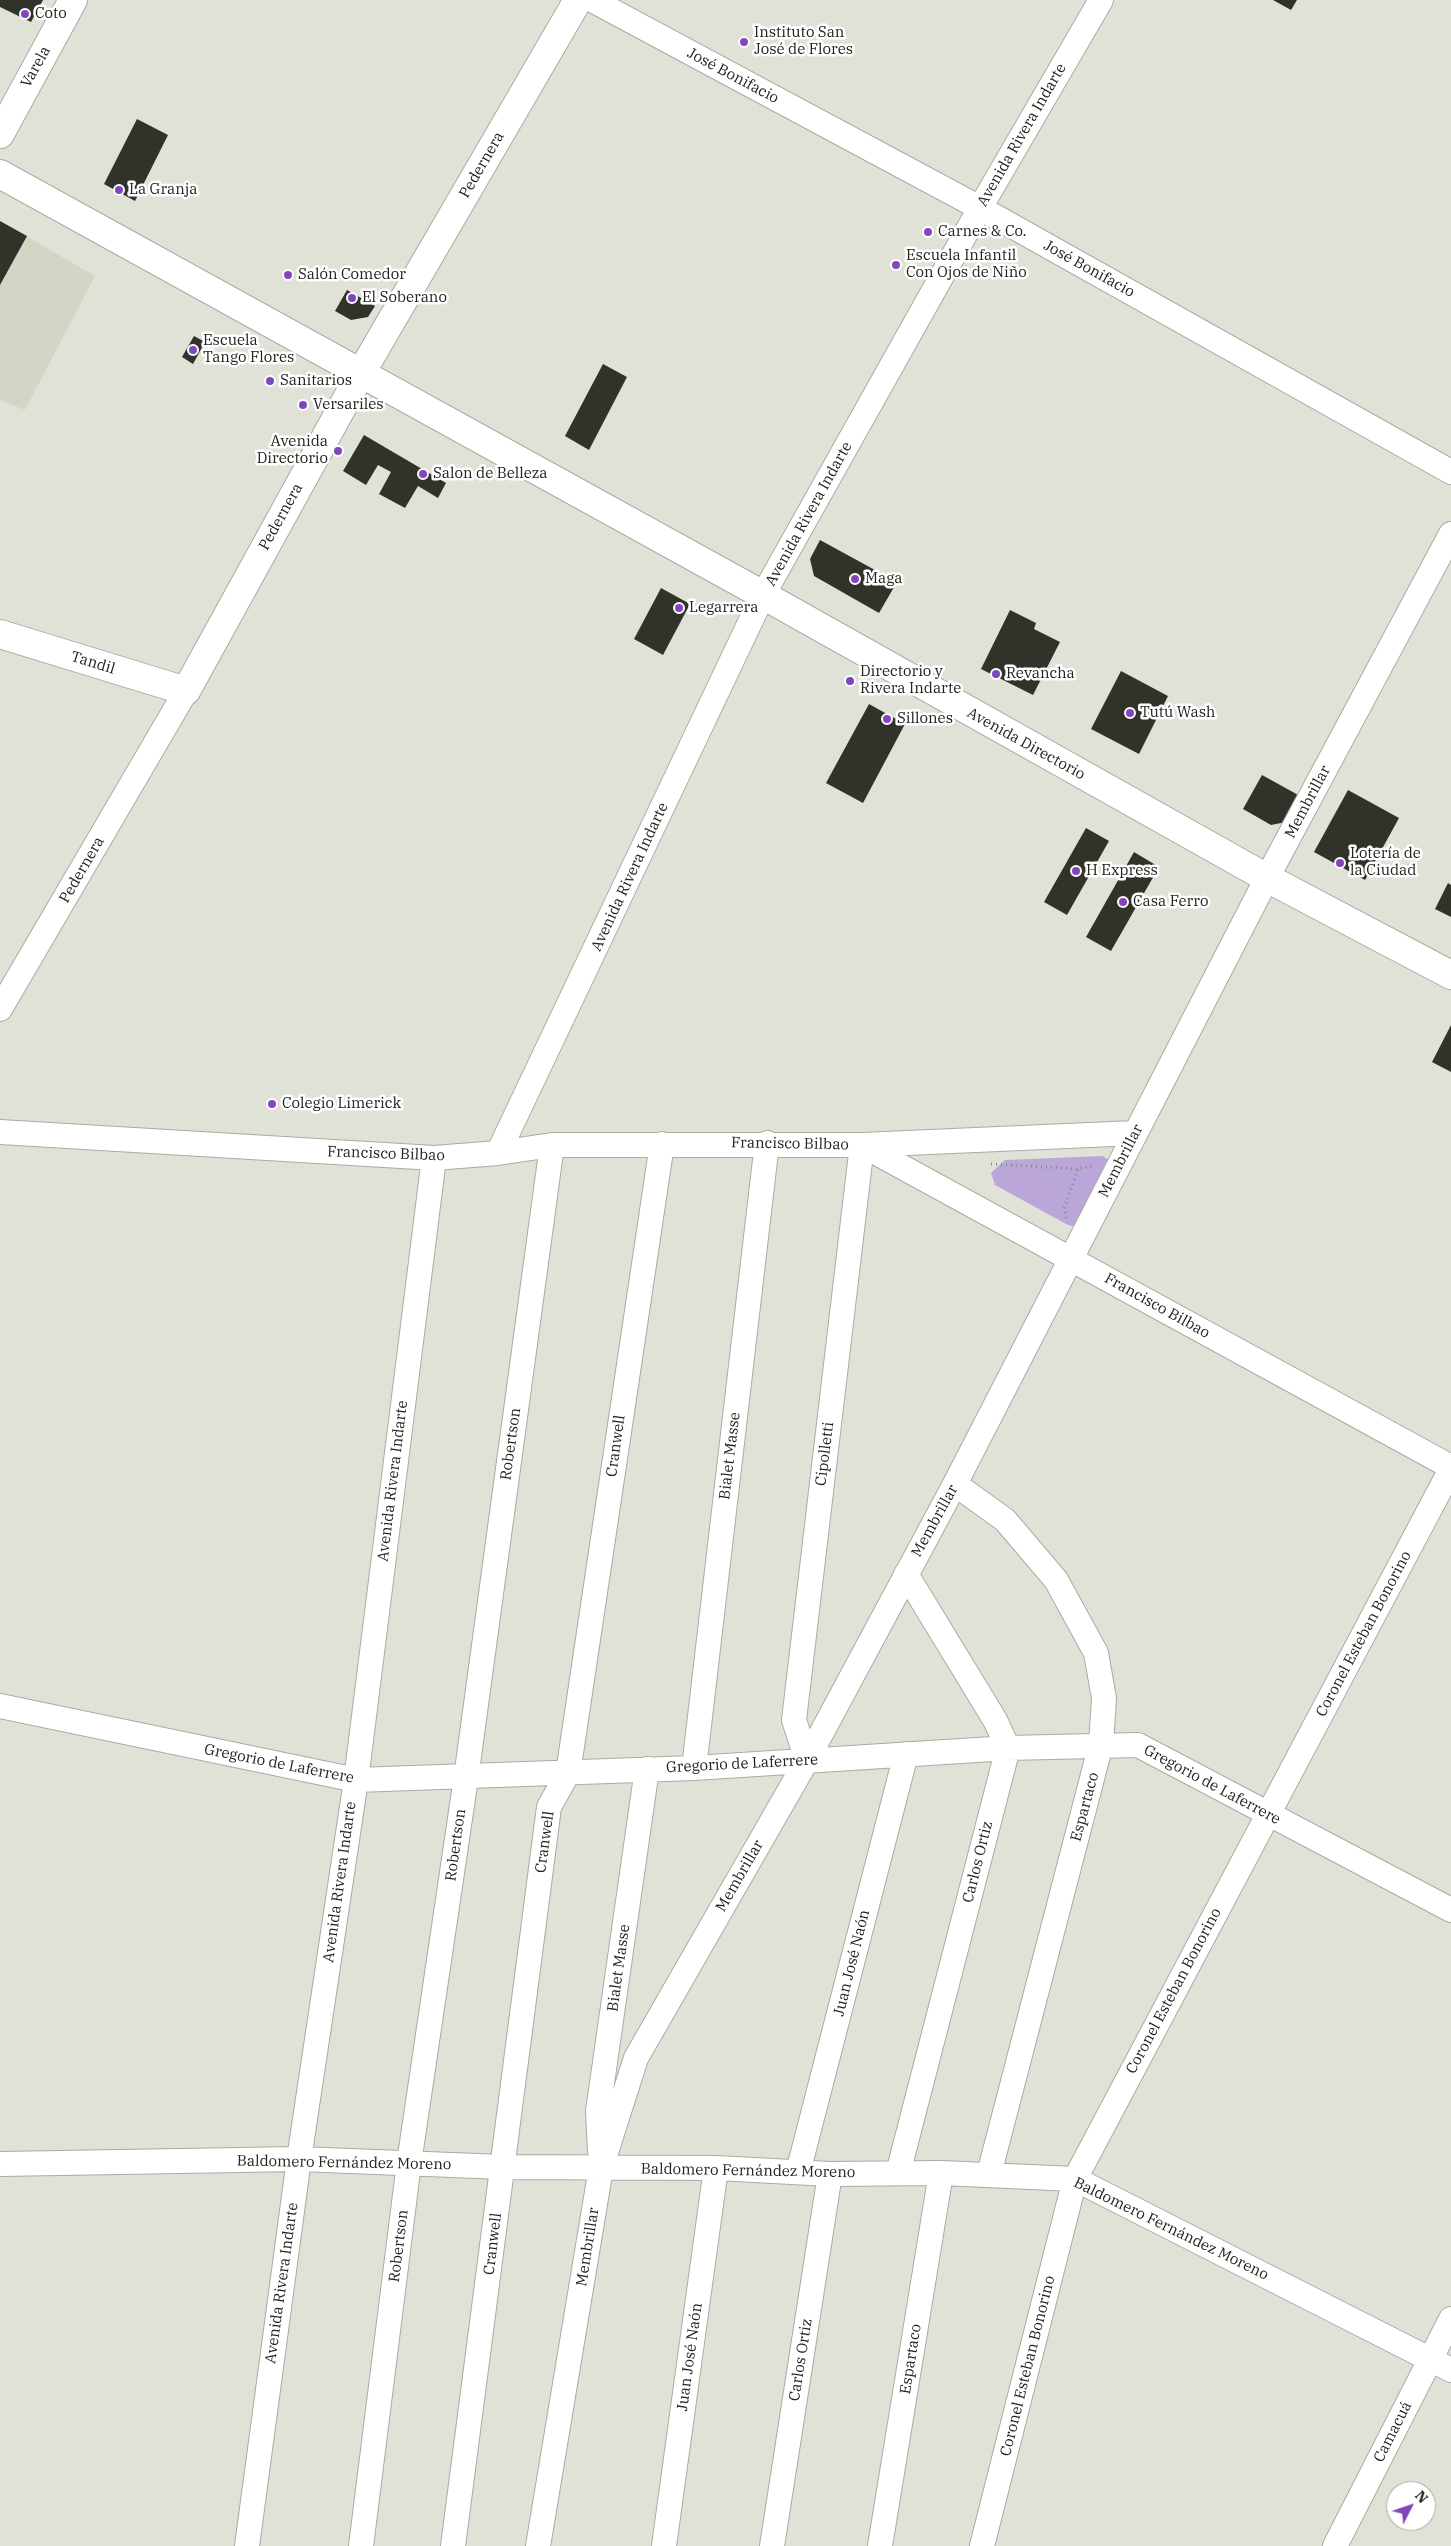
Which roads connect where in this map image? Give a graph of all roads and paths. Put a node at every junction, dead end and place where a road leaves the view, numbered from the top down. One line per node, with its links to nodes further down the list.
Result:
1 (73, 0): 5 (main road, Varela)
2 (578, 0): 8 (main road, Pedernera)
3 (592, 0): 7 (street, José Bonifacio)
4 (1101, 0): 7 (street, Avenida Rivera Indarte)
5 (0, 134)
6 (0, 174): 8 (main road, Avenida Directorio)
7 (980, 208): 9 (street, José Bonifacio); 11 (street, Avenida Rivera Indarte)
8 (361, 373): 11 (main road, Avenida Directorio); 13 (main road, Pedernera)
9 (1451, 472)
10 (1451, 534): 14 (street, Membrillar)
11 (763, 595): 14 (main road, Avenida Directorio); 23 (street, Avenida Rivera Indarte)
12 (0, 634): 13 (main road, Tandil)
13 (186, 691): 16 (street, Pedernera)
14 (1267, 878): 15 (main road, Avenida Directorio); 18 (street, Membrillar)
15 (1451, 976)
16 (0, 1009)
17 (0, 1132): 24 (street, Francisco Bilbao)
18 (1135, 1133): 22 (street, Francisco Bilbao); 25 (street, Membrillar)
19 (767, 1143): 21 (street, Francisco Bilbao); 22 (street, Francisco Bilbao); 34 (street, Bialet Masse)
20 (552, 1144): 21 (street, Francisco Bilbao); 23 (street, Francisco Bilbao); 37 (street, Robertson)
21 (662, 1144): 36 (street, Cranwell)
22 (862, 1145): 25 (street, Francisco Bilbao); 33 (street, Cipolletti)
23 (498, 1153): 24 (street, Francisco Bilbao)
24 (434, 1158): 38 (street, Avenida Rivera Indarte)
25 (1072, 1260): 26 (street, Francisco Bilbao); 27 (street, Membrillar)
26 (1451, 1468): 39 (street, Coronel Esteban Bonorino)
27 (955, 1484): 28 (street, Membrillar); 30 (street, Espartaco)
28 (906, 1574): 31 (street); 33 (street, Membrillar)
29 (0, 1706): 38 (street, Gregorio de Laferrere)
30 (1101, 1744): 31 (street, Gregorio de Laferrere); 39 (street, Gregorio de Laferrere); 51 (street, Espartaco)
31 (1008, 1748): 32 (street, Gregorio de Laferrere); 48 (street, Carlos Ortiz)
32 (906, 1754): 33 (street, Gregorio de Laferrere); 47 (street, Juan José Naón)
33 (807, 1760): 34 (street, Gregorio de Laferrere); 45 (street, Membrillar)
34 (694, 1768): 35 (street, Gregorio de Laferrere)
35 (648, 1769): 36 (street, Gregorio de Laferrere); 45 (street, Bialet Masse)
36 (568, 1772): 37 (street, Gregorio de Laferrere); 44 (street, Cranwell)
37 (466, 1778): 38 (street, Gregorio de Laferrere); 42 (street, Robertson)
38 (356, 1780): 41 (street, Avenida Rivera Indarte)
39 (1268, 1815): 40 (street, Gregorio de Laferrere); 52 (street, Coronel Esteban Bonorino)
40 (1451, 1910)
41 (299, 2159): 42 (street, Baldomero Fernández Moreno); 43 (street, Baldomero Fernández Moreno); 56 (street, Avenida Rivera Indarte)
42 (409, 2163): 44 (street, Baldomero Fernández Moreno); 57 (street, Robertson)
43 (0, 2164)
44 (503, 2168): 45 (street, Baldomero Fernández Moreno); 58 (street, Cranwell)
45 (601, 2168): 46 (street, Baldomero Fernández Moreno); 59 (street, Membrillar)
46 (716, 2168): 47 (street, Baldomero Fernández Moreno); 60 (street, Juan José Naón)
47 (798, 2172): 50 (street, Baldomero Fernández Moreno)
48 (898, 2172): 49 (street, Baldomero Fernández Moreno); 50 (street, Baldomero Fernández Moreno)
49 (942, 2173): 51 (street, Baldomero Fernández Moreno); 62 (street, Espartaco)
50 (830, 2174): 61 (street, Carlos Ortiz)
51 (988, 2174): 52 (street, Baldomero Fernández Moreno)
52 (1075, 2179): 54 (street, Baldomero Fernández Moreno); 63 (street, Coronel Esteban Bonorino)
53 (1451, 2319): 54 (street, Camacuá)
54 (1430, 2359): 55 (street, Baldomero Fernández Moreno); 64 (street, Camacuá)
55 (1451, 2370)
56 (247, 2546)
57 (361, 2546)
58 (453, 2546)
59 (538, 2546)
60 (664, 2546)
61 (772, 2546)
62 (880, 2546)
63 (982, 2546)
64 (1335, 2546)

